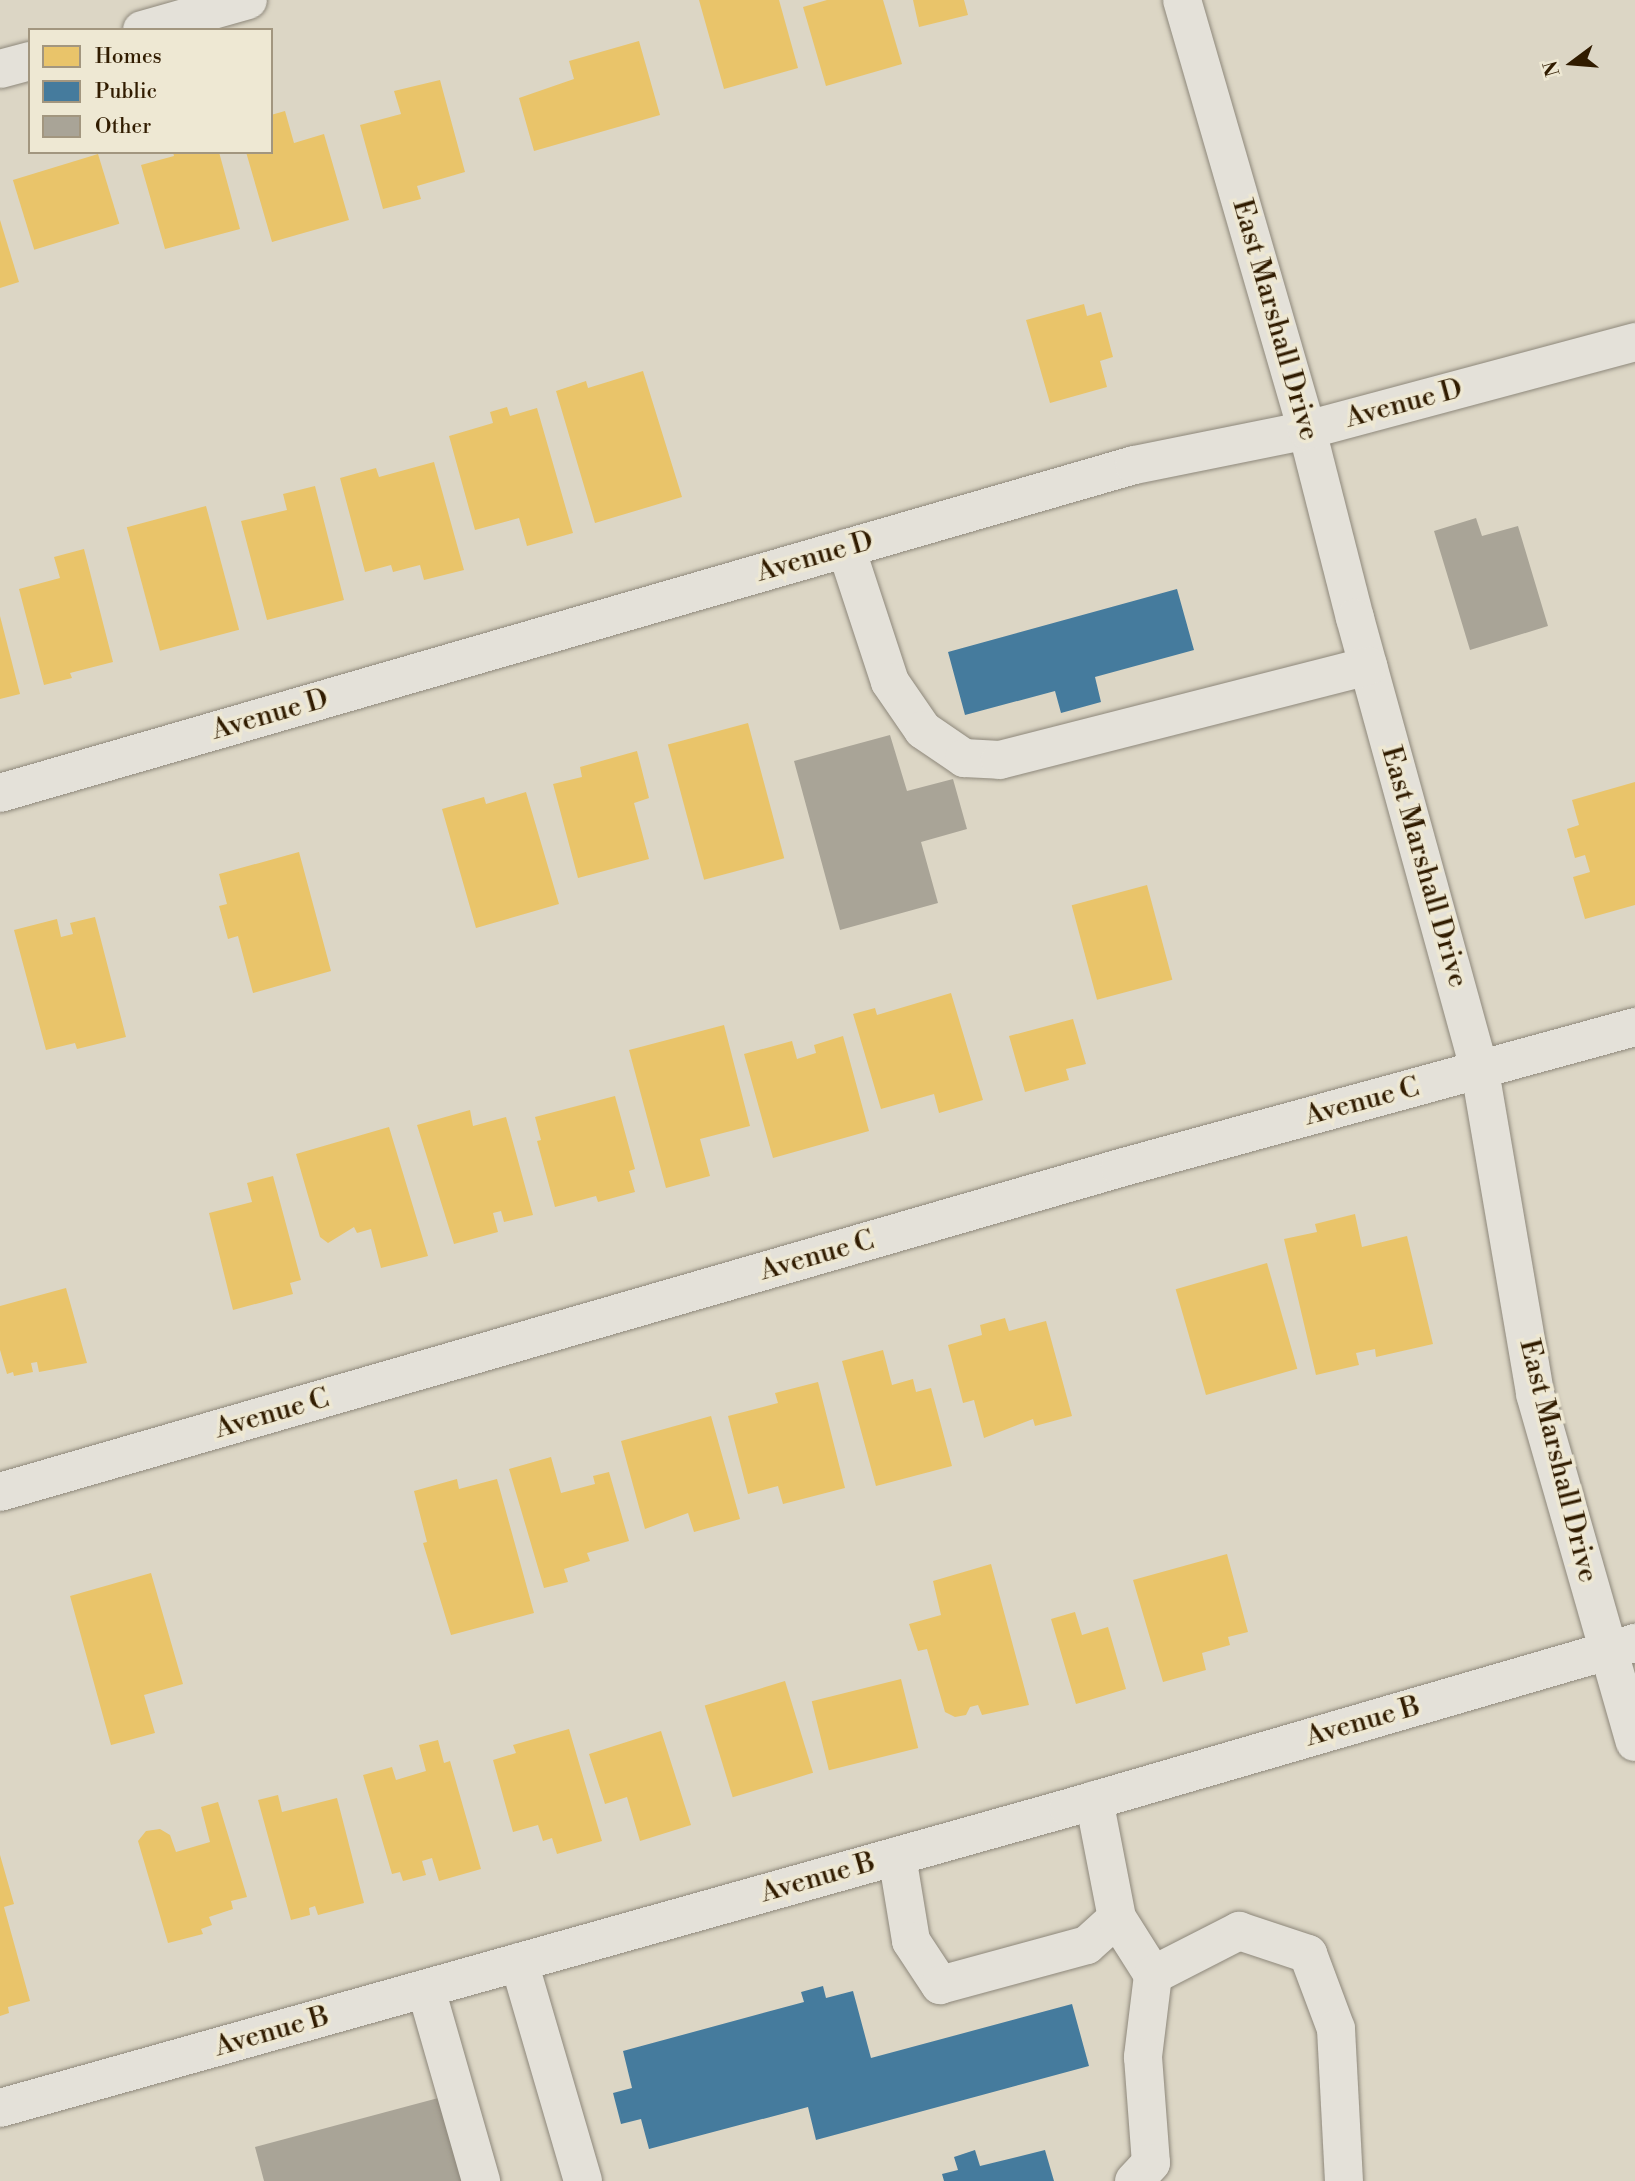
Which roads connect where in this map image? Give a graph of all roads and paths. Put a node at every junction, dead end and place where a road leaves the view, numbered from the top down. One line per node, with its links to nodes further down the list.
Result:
1 (248, 0): 3 (street)
2 (1182, 0): 7 (street, East Marshall Drive)
3 (149, 28)
4 (28, 62): 5 (street)
5 (0, 69)
6 (1635, 342): 7 (street, Avenue D)
7 (1307, 430): 8 (street, Avenue D); 9 (street, East Marshall Drive)
8 (846, 548): 9 (street); 10 (street, Avenue D)
9 (1368, 666): 12 (street, East Marshall Drive)
10 (0, 793)
11 (1635, 1027): 12 (street, Avenue C)
12 (1480, 1070): 13 (street, Avenue C); 14 (street, East Marshall Drive)
13 (0, 1492)
14 (1622, 1647): 15 (street, East Marshall Drive); 16 (street, Avenue B)
15 (1635, 1742)
16 (1094, 1800): 17 (street, Avenue B); 18 (street)
17 (897, 1856): 18 (street); 19 (street, Avenue B)
18 (1117, 1918): 20 (street)
19 (519, 1962): 21 (street, Avenue B); 24 (street)
20 (1153, 1975): 25 (street); 26 (street)
21 (426, 1989): 22 (street, Avenue B); 23 (street)
22 (0, 2108)
23 (481, 2181)
24 (583, 2181)
25 (1134, 2181)
26 (1344, 2181)

